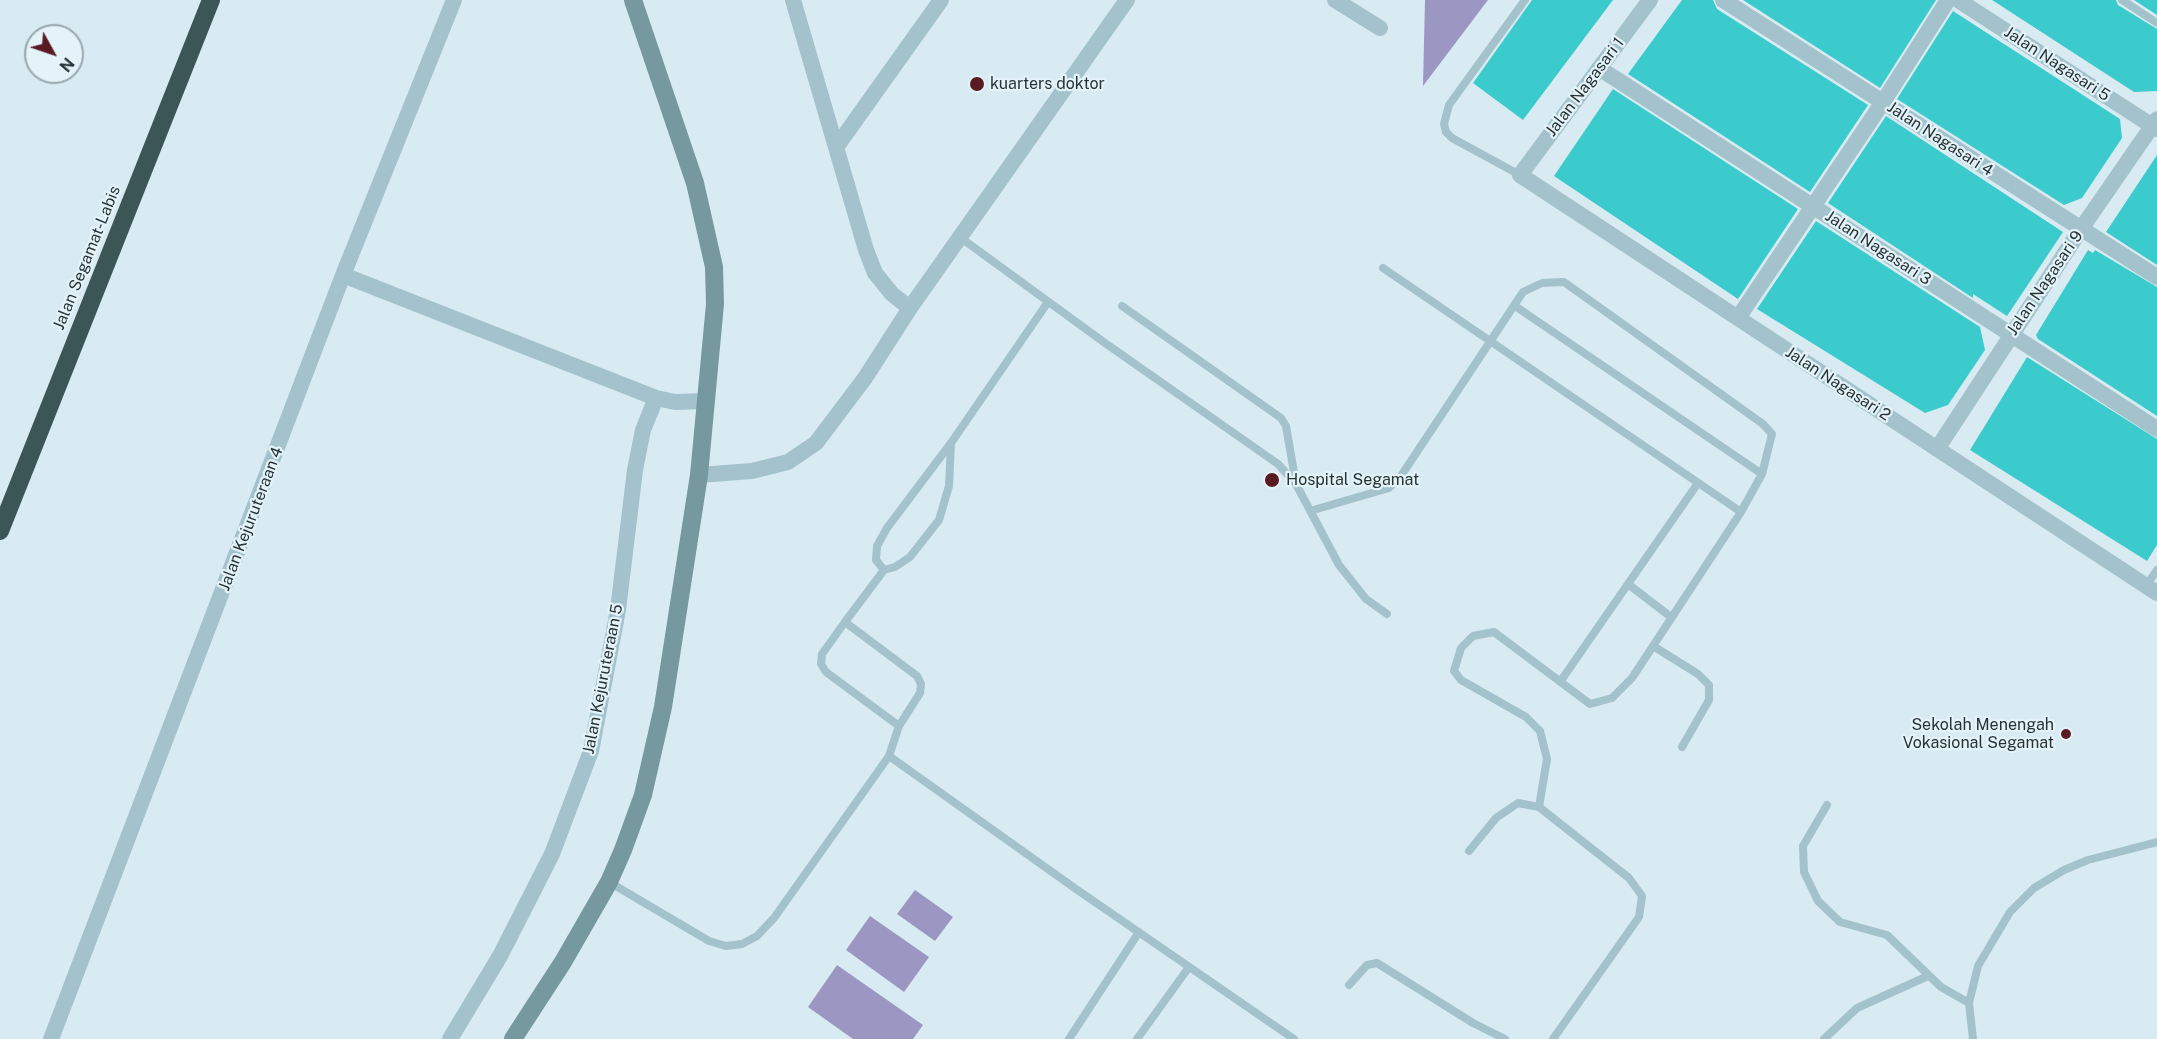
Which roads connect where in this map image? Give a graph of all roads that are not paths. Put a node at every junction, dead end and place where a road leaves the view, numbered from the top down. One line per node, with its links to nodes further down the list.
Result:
1 (211, 0): 45 (highway, Jalan Segamat-Labis)
2 (454, 0): 25 (street, Jalan Kejuruteraan 4)
3 (633, 0): 35 (street)
4 (793, 0): 19 (street)
5 (941, 0): 19 (street)
6 (1127, 0): 23 (street)
7 (1335, 0): 15 (street)
8 (1525, 0): 20 (lane)
9 (1650, 0): 16 (street, Jalan Nagasari 1)
10 (1723, 0): 17 (street, Jalan Nagasari 4)
11 (1948, 0): 17 (street)
12 (2121, 0): 14 (lane)
13 (1969, 3): 18 (street, Jalan Nagasari 5)
14 (2157, 23)
15 (1380, 28)
16 (1599, 68): 20 (street, Jalan Nagasari 1); 21 (street, Jalan Nagasari 3)
17 (1883, 102): 21 (street); 22 (street, Jalan Nagasari 4)
18 (2155, 124): 22 (street, Jalan Nagasari 9)
19 (837, 146): 30 (street)
20 (1520, 175): 31 (street, Jalan Nagasari 2)
21 (1814, 207): 31 (street); 32 (street, Jalan Nagasari 3)
22 (2081, 229): 26 (street, Jalan Nagasari 4); 32 (street, Jalan Nagasari 9)
23 (961, 238): 27 (lane); 30 (street)
24 (1383, 268): 33 (lane)
25 (343, 275): 34 (street); 68 (street, Jalan Kejuruteraan 4)
26 (2157, 277)
27 (1048, 302): 37 (lane); 42 (lane)
28 (1122, 306): 42 (lane)
29 (1515, 306): 33 (lane); 39 (lane); 39 (lane)
30 (910, 308): 40 (street)
31 (1738, 318): 38 (street, Jalan Nagasari 2)
32 (2011, 334): 36 (street, Jalan Nagasari 3); 38 (street, Jalan Nagasari 9)
33 (1491, 342): 41 (lane); 43 (lane)
34 (656, 398): 35 (street); 69 (street, Jalan Kejuruteraan 5)
35 (705, 401): 40 (street)
36 (2157, 429)
37 (951, 443): 46 (lane); 46 (lane)
38 (1937, 449): 49 (street, Jalan Nagasari 2)
39 (1762, 474): 44 (lane)
40 (699, 476): 62 (street)
41 (1698, 483): 44 (lane); 48 (lane)
42 (1296, 484): 43 (lane)
43 (1310, 511): 50 (lane)
44 (1741, 512): 51 (lane)
45 (0, 531)
46 (884, 570): 52 (lane)
47 (2157, 570): 49 (lane)
48 (1628, 584): 51 (lane); 54 (lane)
49 (2152, 590)
50 (1387, 614)
51 (1671, 617): 53 (lane)
52 (845, 622): 55 (lane); 55 (lane)
53 (1653, 646): 54 (lane); 56 (lane)
54 (1560, 682): 59 (lane)
55 (899, 726): 57 (lane)
56 (1682, 747)
57 (889, 756): 62 (lane); 63 (lane)
58 (1827, 805): 65 (lane)
59 (1539, 807): 61 (lane); 75 (lane)
60 (2157, 842): 67 (lane)
61 (1469, 851)
62 (609, 882): 70 (street)
63 (1139, 932): 64 (lane); 71 (lane)
64 (1189, 967): 72 (lane); 73 (lane)
65 (1928, 976): 67 (lane); 76 (lane)
66 (1349, 986): 74 (lane)
67 (1970, 1003): 77 (lane)
68 (51, 1039)
69 (450, 1039)
70 (513, 1039)
71 (1070, 1039)
72 (1137, 1039)
73 (1294, 1039)
74 (1504, 1039)
75 (1553, 1039)
76 (1824, 1039)
77 (1972, 1039)

